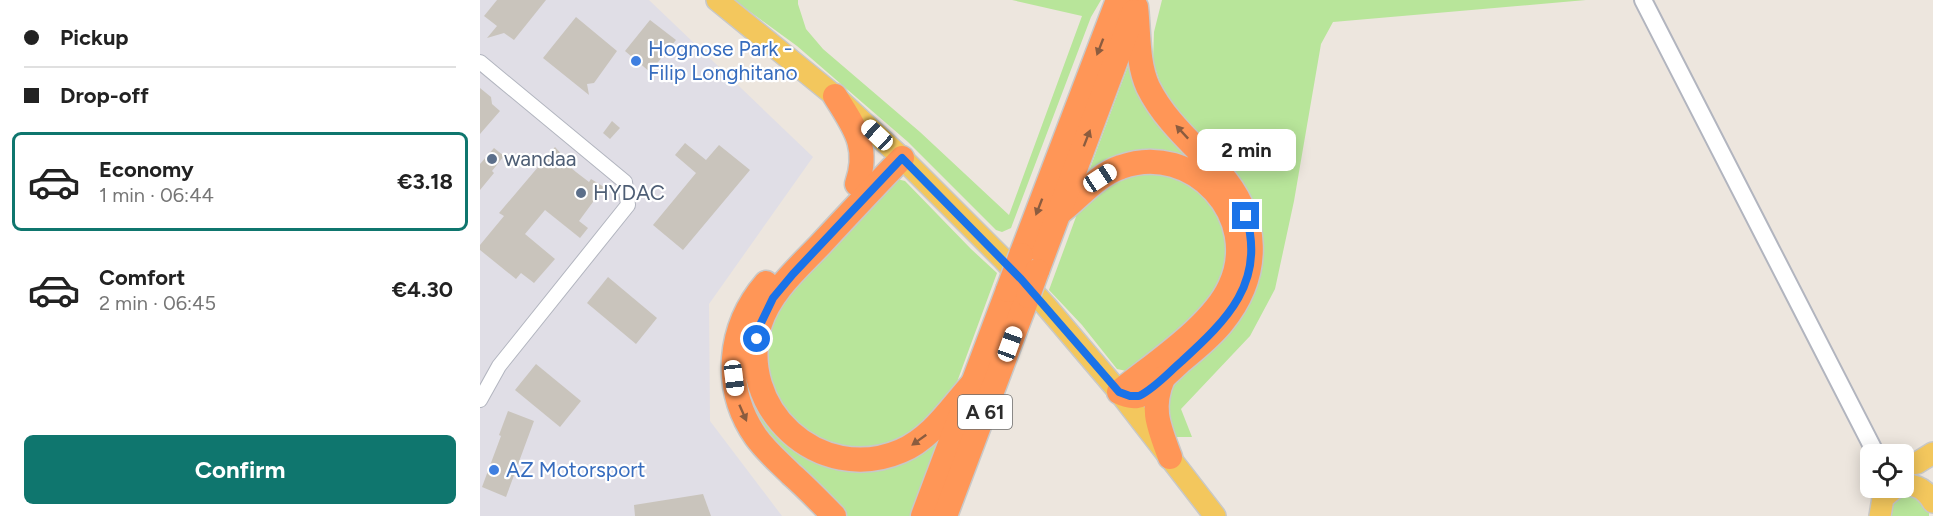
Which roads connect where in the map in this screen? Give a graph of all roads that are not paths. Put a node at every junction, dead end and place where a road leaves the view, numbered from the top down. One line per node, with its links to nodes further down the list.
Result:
1 (717, 0): 5 (main road)
2 (1644, 0): 15 (street)
3 (1131, 2): 8 (highway, A 61, one-way to 3); 9 (highway, A 61, one-way to 9); 11 (highway, one-way to 3)
4 (480, 62): 14 (street)
5 (835, 96): 6 (main road); 7 (highway)
6 (902, 158): 7 (highway); 12 (highway, one-way to 6); 13 (main road)
7 (857, 184): 22 (highway, one-way to 22)
8 (1059, 213): 9 (highway, A 61); 13 (highway)
9 (1029, 263): 10 (highway, A 61, bridge)
10 (1016, 299): 12 (highway, A 61); 24 (highway, A 61)
11 (1163, 378): 13 (highway); 17 (highway)
12 (973, 383): 23 (highway, A 61)
13 (1119, 392): 17 (main road)
14 (480, 400)
15 (1871, 444)
16 (1933, 453): 18 (main road)
17 (1170, 457): 25 (main road)
18 (1914, 463)
19 (1933, 467): 20 (main road)
20 (1919, 491)
21 (1883, 498): 26 (main road)
22 (834, 516)
23 (923, 516)
24 (945, 516)
25 (1215, 516)
26 (1880, 516)

